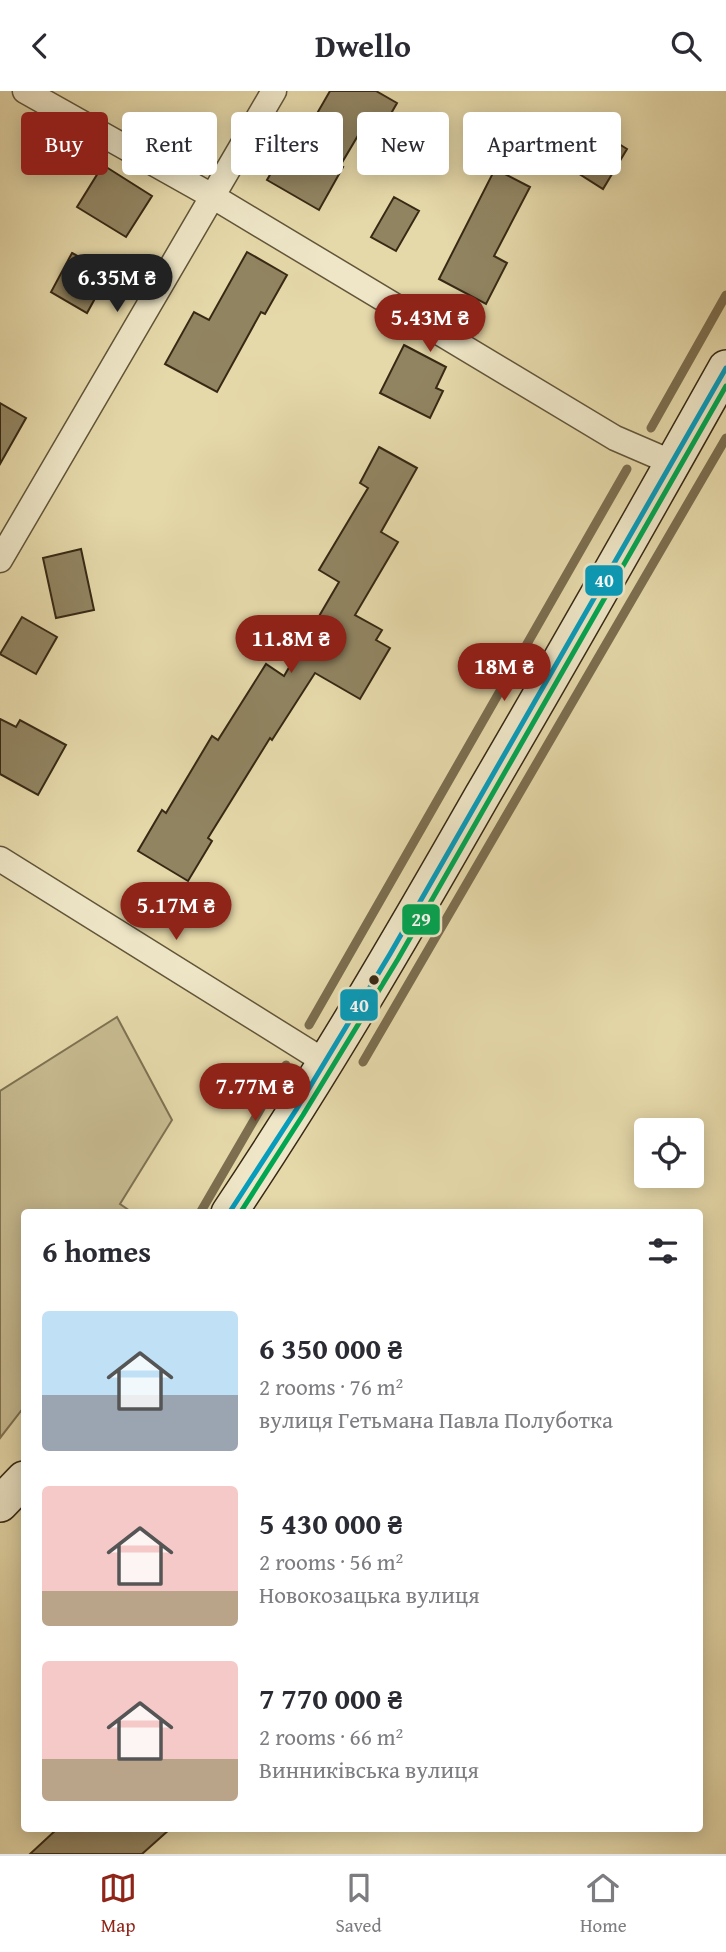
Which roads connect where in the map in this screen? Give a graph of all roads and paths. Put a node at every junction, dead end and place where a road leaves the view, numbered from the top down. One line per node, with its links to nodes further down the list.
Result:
1 (25, 91): 3 (street)
2 (274, 91): 3 (street)
3 (212, 196): 5 (street); 6 (street)
4 (726, 368): 5 (main road)
5 (673, 463): 8 (main road)
6 (0, 560)
7 (0, 859): 8 (street)
8 (327, 1063): 9 (main road)
9 (232, 1209)
10 (21, 1482): 11 (main road)
11 (0, 1504)

